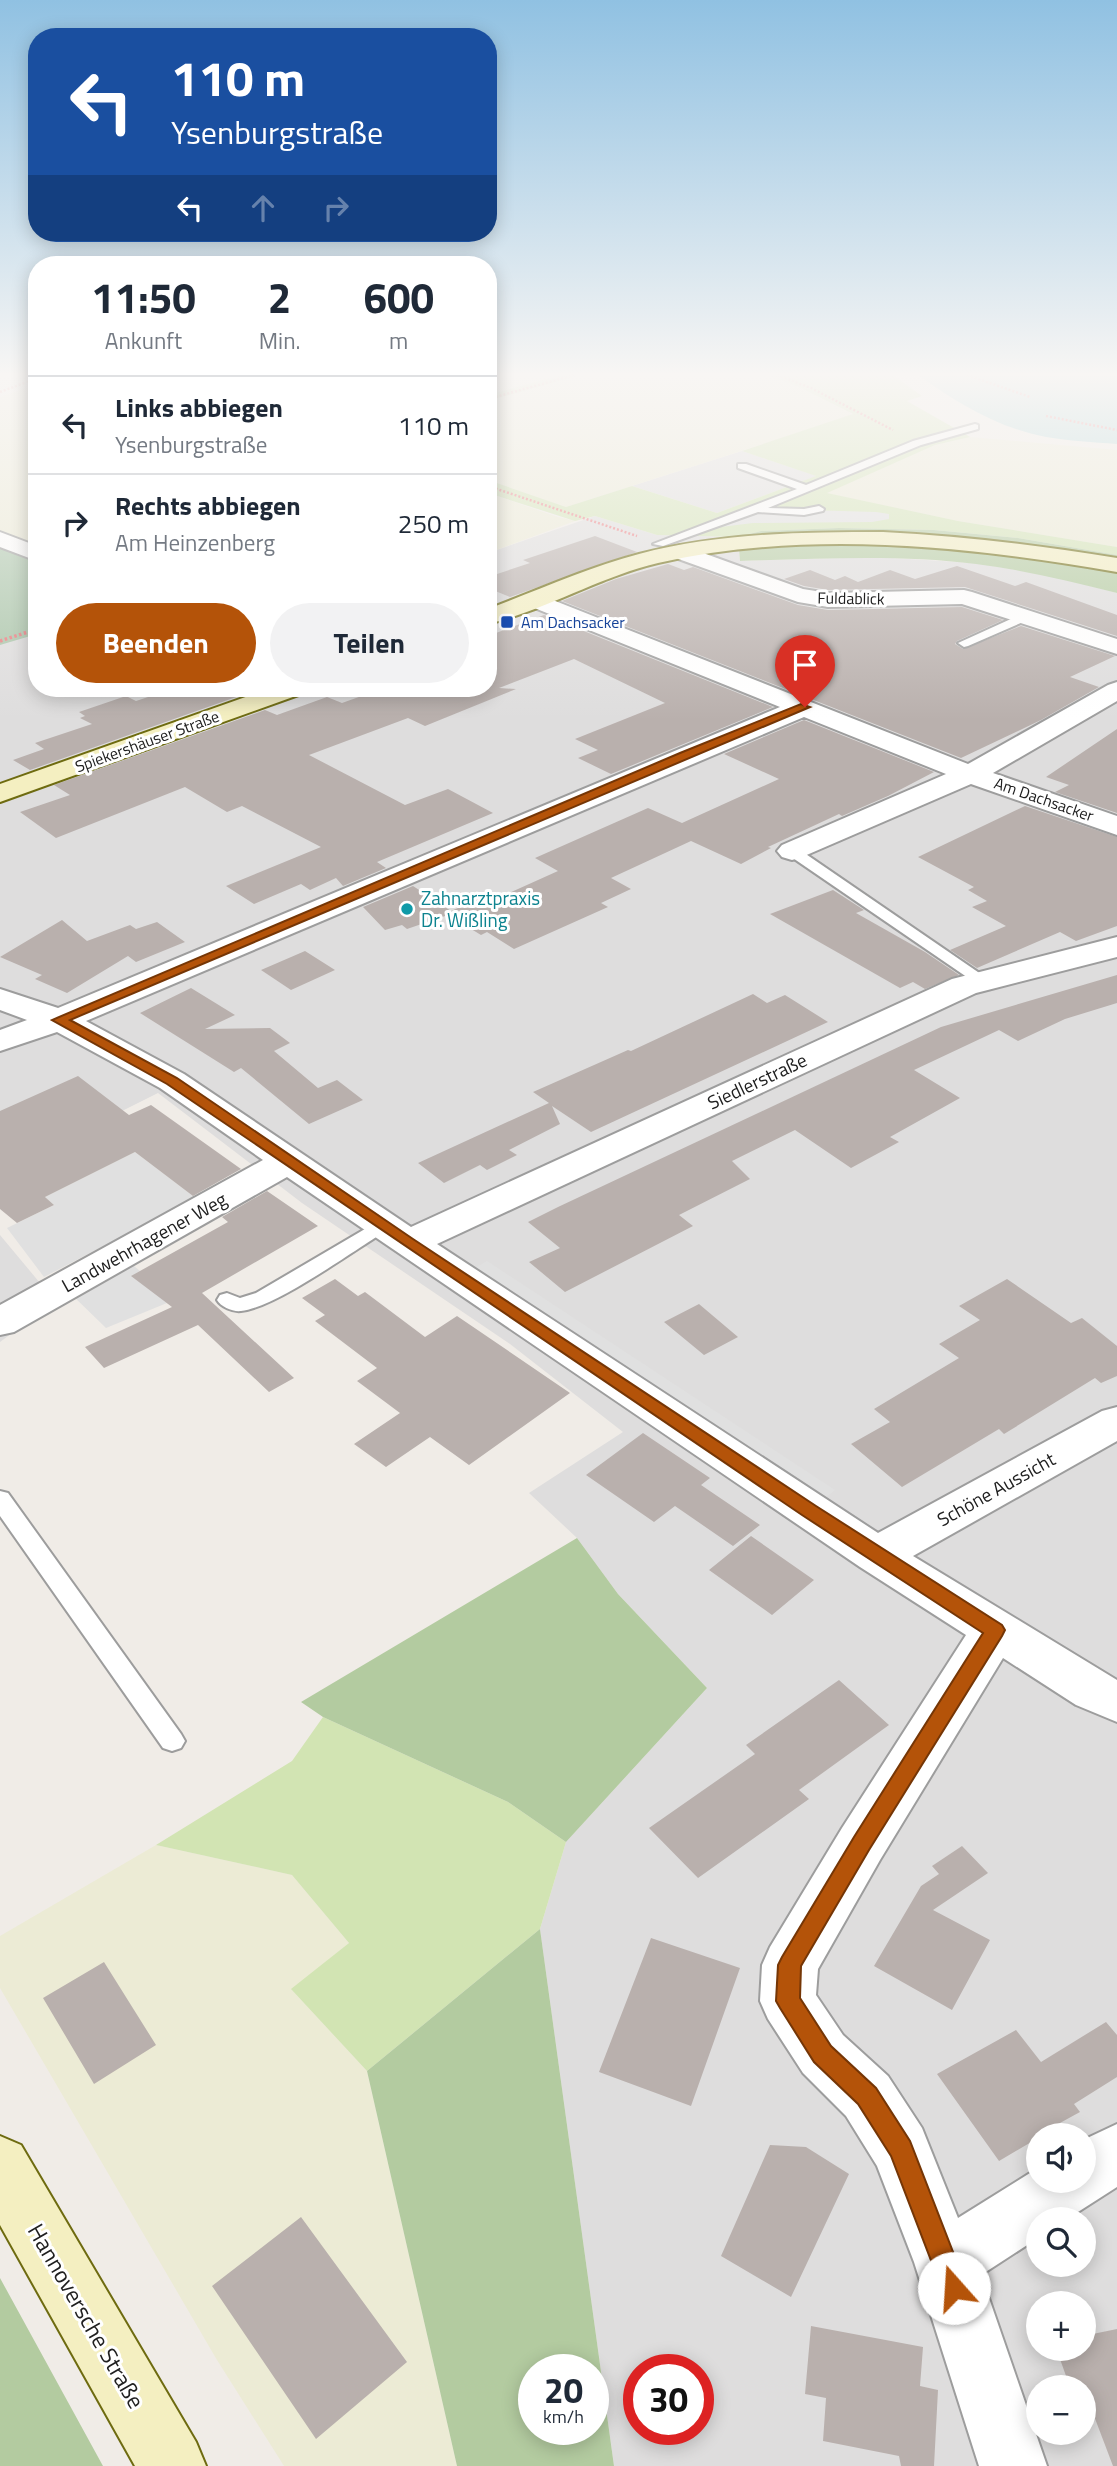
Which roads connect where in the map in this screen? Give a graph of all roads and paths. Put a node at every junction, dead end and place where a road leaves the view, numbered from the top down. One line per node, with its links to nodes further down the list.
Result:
1 (500, 490): 6 (path)
2 (805, 490): 4 (lane)
3 (819, 509): 4 (lane)
4 (754, 510): 6 (lane)
5 (0, 539): 7 (street)
6 (659, 544): 8 (lane)
7 (28, 550)
8 (681, 552): 9 (street); 10 (street); 12 (street, Fuldablick)
9 (1117, 565)
10 (535, 600): 11 (street); 19 (street, Am Dachsacker)
11 (497, 614)
12 (1026, 616): 15 (lane); 16 (street, Fuldablick)
13 (28, 632): 14 (path)
14 (0, 641)
15 (964, 643)
16 (1117, 647)
17 (1117, 691): 20 (street)
18 (270, 697): 21 (street, Spiekershäuser Straße)
19 (805, 707): 20 (street, Am Dachsacker); 27 (street)
20 (970, 774): 22 (street, Am Dachsacker); 23 (street, Am Dachsacker)
21 (0, 794)
22 (1117, 826)
23 (792, 851): 25 (lane)
24 (1117, 947): 25 (street, Siedlerstraße)
25 (983, 981): 30 (street, Siedlerstraße)
26 (0, 999): 27 (street)
27 (59, 1020): 28 (street); 29 (street)
28 (0, 1041)
29 (289, 1161): 30 (street); 32 (street, Landwehrhagener Weg)
30 (395, 1234): 31 (lane); 35 (street)
31 (227, 1300)
32 (0, 1322)
33 (1117, 1422): 35 (street, Schöne Aussicht)
34 (0, 1499): 38 (lane)
35 (876, 1555): 36 (street)
36 (995, 1630): 37 (street); 43 (street)
37 (1109, 1703)
38 (173, 1741)
39 (1117, 2152): 41 (street)
40 (0, 2166): 44 (street, Hannoversche Straße)
41 (1096, 2166)
42 (1053, 2193): 43 (street)
43 (946, 2262): 45 (street)
44 (172, 2466)
45 (1013, 2466)

